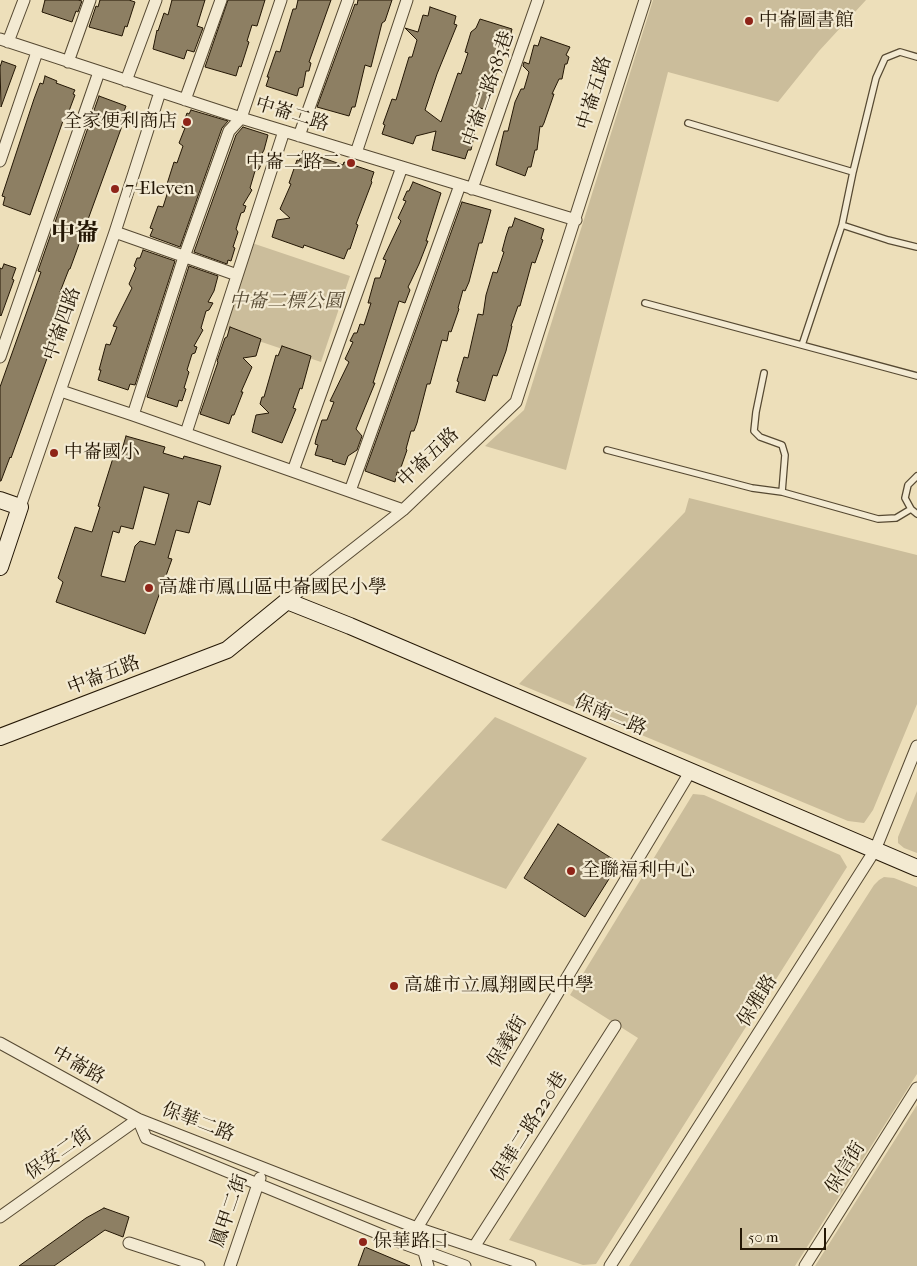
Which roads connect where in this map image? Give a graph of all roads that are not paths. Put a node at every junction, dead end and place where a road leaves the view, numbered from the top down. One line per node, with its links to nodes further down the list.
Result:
1 (24, 0): 10 (street)
2 (90, 0): 13 (street)
3 (156, 0): 15 (street)
4 (221, 0): 17 (street)
5 (281, 0): 18 (street)
6 (348, 0): 21 (street)
7 (407, 0): 22 (street)
8 (538, 0): 27 (street, 中崙二路583巷)
9 (645, 0): 28 (street, 中崙五路)
10 (4, 40): 11 (street, 中崙二路)
11 (37, 52): 13 (street, 中崙二路); 23 (street)
12 (917, 57): 25 (lane)
13 (68, 62): 14 (street, 中崙二路)
14 (99, 72): 15 (street, 中崙二路); 36 (street)
15 (126, 81): 16 (street, 中崙二路)
16 (160, 92): 17 (street, 中崙二路); 30 (street, 中崙四路)
17 (185, 100): 18 (street, 中崙二路)
18 (241, 118): 20 (street, 中崙二路); 32 (street)
19 (688, 124): 25 (lane)
20 (284, 131): 21 (street, 中崙二路); 33 (street)
21 (299, 136): 22 (street, 中崙二路)
22 (356, 153): 24 (street, 中崙二路)
23 (0, 161)
24 (402, 167): 26 (street, 中崙二路); 43 (street)
25 (853, 172): 29 (lane)
26 (460, 185): 27 (street, 中崙二路); 45 (street)
27 (472, 188): 28 (street, 中崙二路)
28 (576, 220): 50 (street, 中崙五路)
29 (842, 225): 31 (lane); 35 (lane)
30 (115, 232): 32 (street); 39 (street, 中崙四路)
31 (917, 247)
32 (184, 258): 33 (street); 40 (street)
33 (237, 275): 41 (street)
34 (646, 303): 35 (lane)
35 (802, 345): 38 (lane)
36 (0, 357)
37 (764, 373): 46 (lane)
38 (917, 376)
39 (61, 391): 40 (street); 48 (street, 中崙四路)
40 (133, 414): 41 (street)
41 (186, 433): 43 (street)
42 (607, 450): 46 (lane)
43 (294, 471): 45 (street)
44 (917, 476): 49 (lane)
45 (350, 491): 50 (street)
46 (782, 492): 49 (lane)
47 (0, 500): 48 (street)
48 (20, 507): 52 (street, 中崙四路)
49 (911, 509): 51 (lane)
50 (404, 510): 53 (street, 中崙五路)
51 (917, 514)
52 (0, 567)
53 (287, 602): 54 (street, 中崙五路); 56 (street, 保南二路)
54 (0, 737)
55 (917, 746): 57 (street, 保雅路)
56 (690, 772): 57 (street, 保南二路); 66 (street, 保義街)
57 (874, 850): 58 (street, 保南二路); 75 (street, 保雅路)
58 (917, 868)
59 (615, 1026): 68 (street, 保華二路220巷)
60 (0, 1043): 62 (street, 中崙路)
61 (917, 1088): 76 (street, 保信街)
62 (138, 1119): 63 (street, 保華二路); 64 (street, 保華二路); 65 (street, 保安二街)
63 (263, 1167): 64 (street, 鳳甲二街); 66 (street, 保華二路)
64 (258, 1183): 69 (street, 保華二路); 71 (street, 鳳甲二街)
65 (0, 1217)
66 (417, 1228): 68 (street, 保華二路); 69 (street)
67 (129, 1243): 70 (street)
68 (474, 1247): 74 (street, 保華二路)
69 (423, 1250): 72 (street); 73 (street, 保華二路)
70 (199, 1266)
71 (230, 1266)
72 (428, 1266)
73 (466, 1266)
74 (530, 1266)
75 (610, 1266)
76 (805, 1266)

